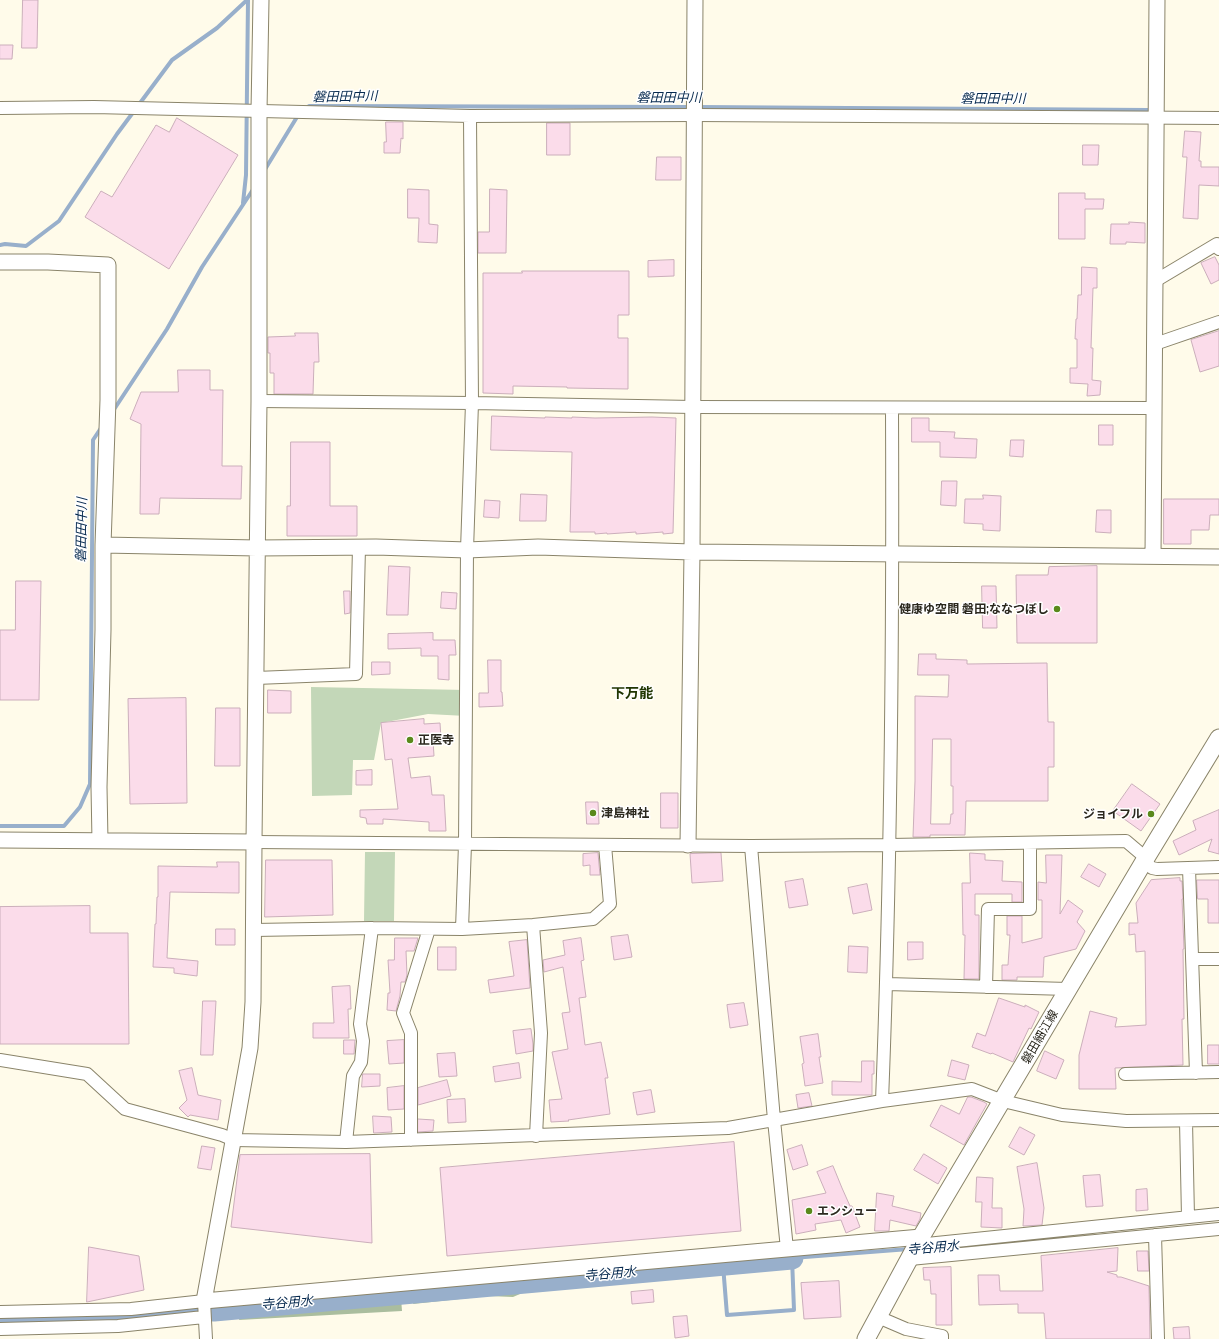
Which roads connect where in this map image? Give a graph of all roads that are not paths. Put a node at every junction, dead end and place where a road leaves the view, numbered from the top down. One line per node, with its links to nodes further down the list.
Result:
1 (261, 0): 5 (street)
2 (695, 0): 6 (street)
3 (1157, 0): 8 (street)
4 (0, 108): 5 (street)
5 (259, 111): 7 (street); 15 (street)
6 (695, 115): 7 (street); 8 (street); 17 (street)
7 (470, 116): 16 (street)
8 (1156, 117): 9 (street); 12 (street)
9 (1219, 118)
10 (1219, 249): 12 (street)
11 (0, 262): 20 (street)
12 (1155, 281): 14 (street)
13 (1219, 322): 14 (street)
14 (1155, 344): 19 (street)
15 (259, 401): 16 (street); 22 (street)
16 (472, 403): 17 (street); 23 (street)
17 (693, 407): 18 (street); 24 (street)
18 (892, 408): 19 (street); 25 (street)
19 (1154, 408): 26 (street)
20 (103, 545): 22 (street); 31 (street)
21 (359, 547): 22 (street); 23 (street); 28 (street)
22 (257, 548): 28 (street)
23 (467, 550): 24 (street); 34 (street)
24 (692, 552): 25 (street); 36 (street)
25 (893, 554): 26 (street); 38 (street)
26 (1153, 556): 27 (street)
27 (1219, 557)
28 (256, 678): 32 (street)
29 (1219, 738): 39 (main road, 磐田細江線)
30 (0, 840): 31 (street)
31 (100, 840): 32 (street)
32 (254, 842): 34 (street); 46 (street)
33 (1030, 843): 38 (street); 39 (street); 50 (street)
34 (465, 844): 35 (street); 45 (street)
35 (605, 845): 36 (street); 42 (street)
36 (688, 845): 37 (street)
37 (751, 846): 38 (street); 58 (street)
38 (890, 846): 49 (street)
39 (1145, 860): 41 (street); 51 (main road, 磐田細江線)
40 (1219, 867): 41 (street)
41 (1190, 868): 47 (street)
42 (533, 925): 45 (street); 61 (street)
43 (372, 928): 44 (street); 46 (street); 64 (street)
44 (428, 929): 45 (street); 63 (street)
45 (462, 929)
46 (254, 930): 62 (street)
47 (1192, 959): 48 (street); 54 (street)
48 (1219, 959)
49 (887, 984): 50 (street); 56 (street)
50 (986, 987): 51 (street)
51 (1068, 989): 57 (main road, 磐田細江線)
52 (0, 1060): 62 (street)
53 (1219, 1072): 54 (street)
54 (1196, 1073): 55 (street)
55 (1126, 1074)
56 (882, 1101): 57 (street); 58 (street)
57 (1002, 1101): 59 (street); 69 (main road, 磐田細江線)
58 (774, 1120): 61 (street); 70 (street)
59 (1186, 1120): 60 (street); 66 (street)
60 (1219, 1120)
61 (536, 1136): 63 (street)
62 (234, 1140): 64 (street); 71 (street)
63 (411, 1140): 64 (street)
64 (346, 1142)
65 (1219, 1214): 66 (street)
66 (1188, 1217): 69 (street)
67 (1219, 1229): 68 (street)
68 (1155, 1236): 69 (street); 79 (street)
69 (916, 1247): 70 (street); 74 (main road, 磐田細江線)
70 (787, 1249): 71 (street)
71 (204, 1301): 72 (street); 73 (street)
72 (0, 1312)
73 (204, 1317): 75 (street); 76 (street)
74 (878, 1317): 77 (main road, 磐田細江線); 78 (street)
75 (0, 1329)
76 (206, 1339)
77 (866, 1339)
78 (942, 1339)
79 (1158, 1339)

